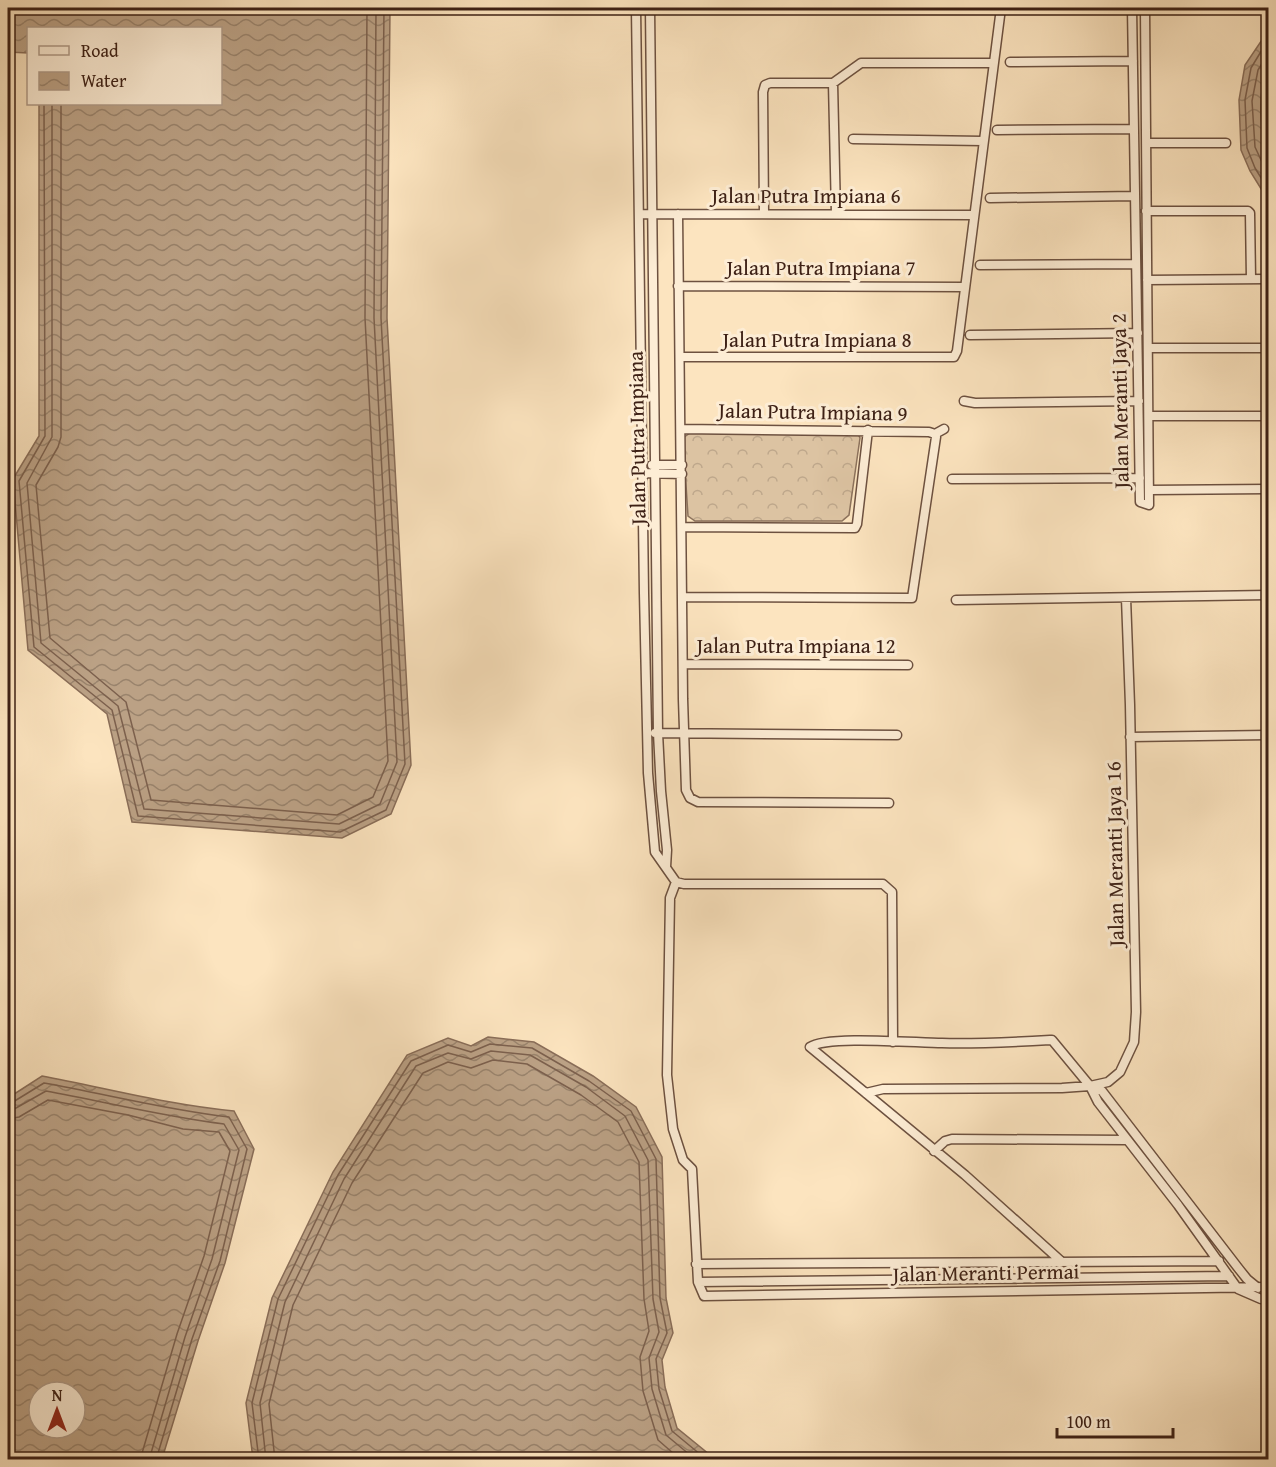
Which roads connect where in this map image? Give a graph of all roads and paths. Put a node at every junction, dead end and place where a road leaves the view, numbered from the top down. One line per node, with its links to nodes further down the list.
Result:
1 (636, 8): 24 (street, Jalan Putra Impiana)
2 (650, 8): 25 (street, Jalan Putra Impiana)
3 (1001, 8): 10 (street)
4 (1132, 8): 6 (street, Jalan Meranti Jaya 2)
5 (1145, 8): 7 (street, Jalan Meranti Jaya 2)
6 (1132, 33): 7 (street); 8 (street, Jalan Meranti Jaya 2)
7 (1145, 34): 16 (street, Jalan Meranti Jaya 2)
8 (1133, 61): 9 (street); 12 (street, Jalan Meranti Jaya 2)
9 (1010, 62)
10 (992, 63): 11 (street); 15 (street)
11 (833, 83): 23 (street); 27 (street)
12 (1134, 129): 13 (street); 18 (street, Jalan Meranti Jaya 2)
13 (997, 130)
14 (853, 139): 15 (street)
15 (982, 141): 28 (street)
16 (1146, 143): 17 (street); 19 (street, Jalan Meranti Jaya 2)
17 (1226, 143)
18 (1135, 164): 19 (street); 20 (street, Jalan Meranti Jaya 2)
19 (1146, 164): 22 (street, Jalan Meranti Jaya 2)
20 (1135, 196): 21 (street); 29 (street, Jalan Meranti Jaya 2)
21 (990, 198)
22 (1146, 212): 31 (street); 33 (street, Jalan Meranti Jaya 2)
23 (764, 213): 26 (street, Jalan Putra Impiana 6); 27 (street, Jalan Putra Impiana 6)
24 (640, 214): 25 (street, Jalan Putra Impiana 6); 51 (street, Jalan Putra Impiana)
25 (652, 214): 26 (street, Jalan Putra Impiana 6); 52 (street, Jalan Putra Impiana)
26 (678, 214): 34 (street)
27 (836, 214): 28 (street, Jalan Putra Impiana 6)
28 (973, 214): 35 (street)
29 (1136, 264): 30 (street); 36 (street, Jalan Meranti Jaya 2)
30 (980, 265)
31 (1251, 279): 32 (street); 33 (street)
32 (1269, 279)
33 (1147, 280): 37 (street, Jalan Meranti Jaya 2)
34 (678, 286): 35 (street, Jalan Putra Impiana 7); 42 (street)
35 (964, 287): 42 (street, Jalan Putra Impiana 8)
36 (1137, 298): 37 (street); 38 (street, Jalan Meranti Jaya 2)
37 (1147, 298): 40 (street, Jalan Meranti Jaya 2)
38 (1138, 333): 39 (street); 44 (street, Jalan Meranti Jaya 2)
39 (970, 335)
40 (1148, 348): 41 (street); 45 (street, Jalan Meranti Jaya 2)
41 (1269, 348)
42 (680, 357): 47 (street)
43 (964, 401): 44 (street)
44 (1139, 401): 54 (street, Jalan Meranti Jaya 2)
45 (1149, 416): 46 (street); 57 (street, Jalan Meranti Jaya 2)
46 (1269, 416)
47 (681, 429): 49 (street, Jalan Putra Impiana 9); 53 (street)
48 (944, 429): 50 (street, Jalan Putra Impiana 9)
49 (868, 430): 50 (street, Jalan Putra Impiana 9); 58 (street)
50 (934, 434): 60 (street)
51 (643, 469): 52 (street); 65 (street, Jalan Putra Impiana)
52 (656, 469): 53 (street); 66 (street, Jalan Putra Impiana)
53 (682, 469): 58 (street)
54 (1140, 478): 55 (street); 57 (street, Jalan Meranti Jaya 2)
55 (951, 479)
56 (1269, 489): 57 (street)
57 (1150, 490)
58 (683, 527): 60 (street)
59 (1269, 595): 61 (street)
60 (682, 597): 63 (street)
61 (1126, 598): 62 (street); 70 (street, Jalan Meranti Jaya 16)
62 (956, 600)
63 (683, 664): 64 (street, Jalan Putra Impiana 12); 67 (street)
64 (908, 664)
65 (648, 733): 66 (street); 72 (street, Jalan Putra Impiana)
66 (658, 733): 67 (street); 72 (street, Jalan Putra Impiana)
67 (685, 734): 68 (street); 71 (street)
68 (897, 735)
69 (1269, 735): 70 (street)
70 (1130, 737): 75 (street, Jalan Meranti Jaya 16)
71 (890, 803)
72 (666, 867): 73 (street)
73 (676, 882): 74 (street); 81 (street)
74 (893, 1042): 75 (street); 76 (street)
75 (1090, 1086): 76 (street, Jalan Meranti Jaya 16); 77 (street); 84 (street)
76 (866, 1092): 78 (street)
77 (1126, 1140): 78 (street); 79 (street)
78 (934, 1150): 80 (street)
79 (1219, 1261): 80 (street); 82 (street)
80 (1062, 1262): 81 (street)
81 (696, 1264): 83 (street)
82 (1229, 1276): 83 (street, Jalan Meranti Permai); 86 (street)
83 (698, 1282): 86 (street, Jalan Meranti Permai)
84 (1258, 1287): 85 (street, Jalan Meranti Permai); 86 (street, Jalan Meranti Permai)
85 (1269, 1287)
86 (1238, 1289): 87 (street)
87 (1269, 1299)

